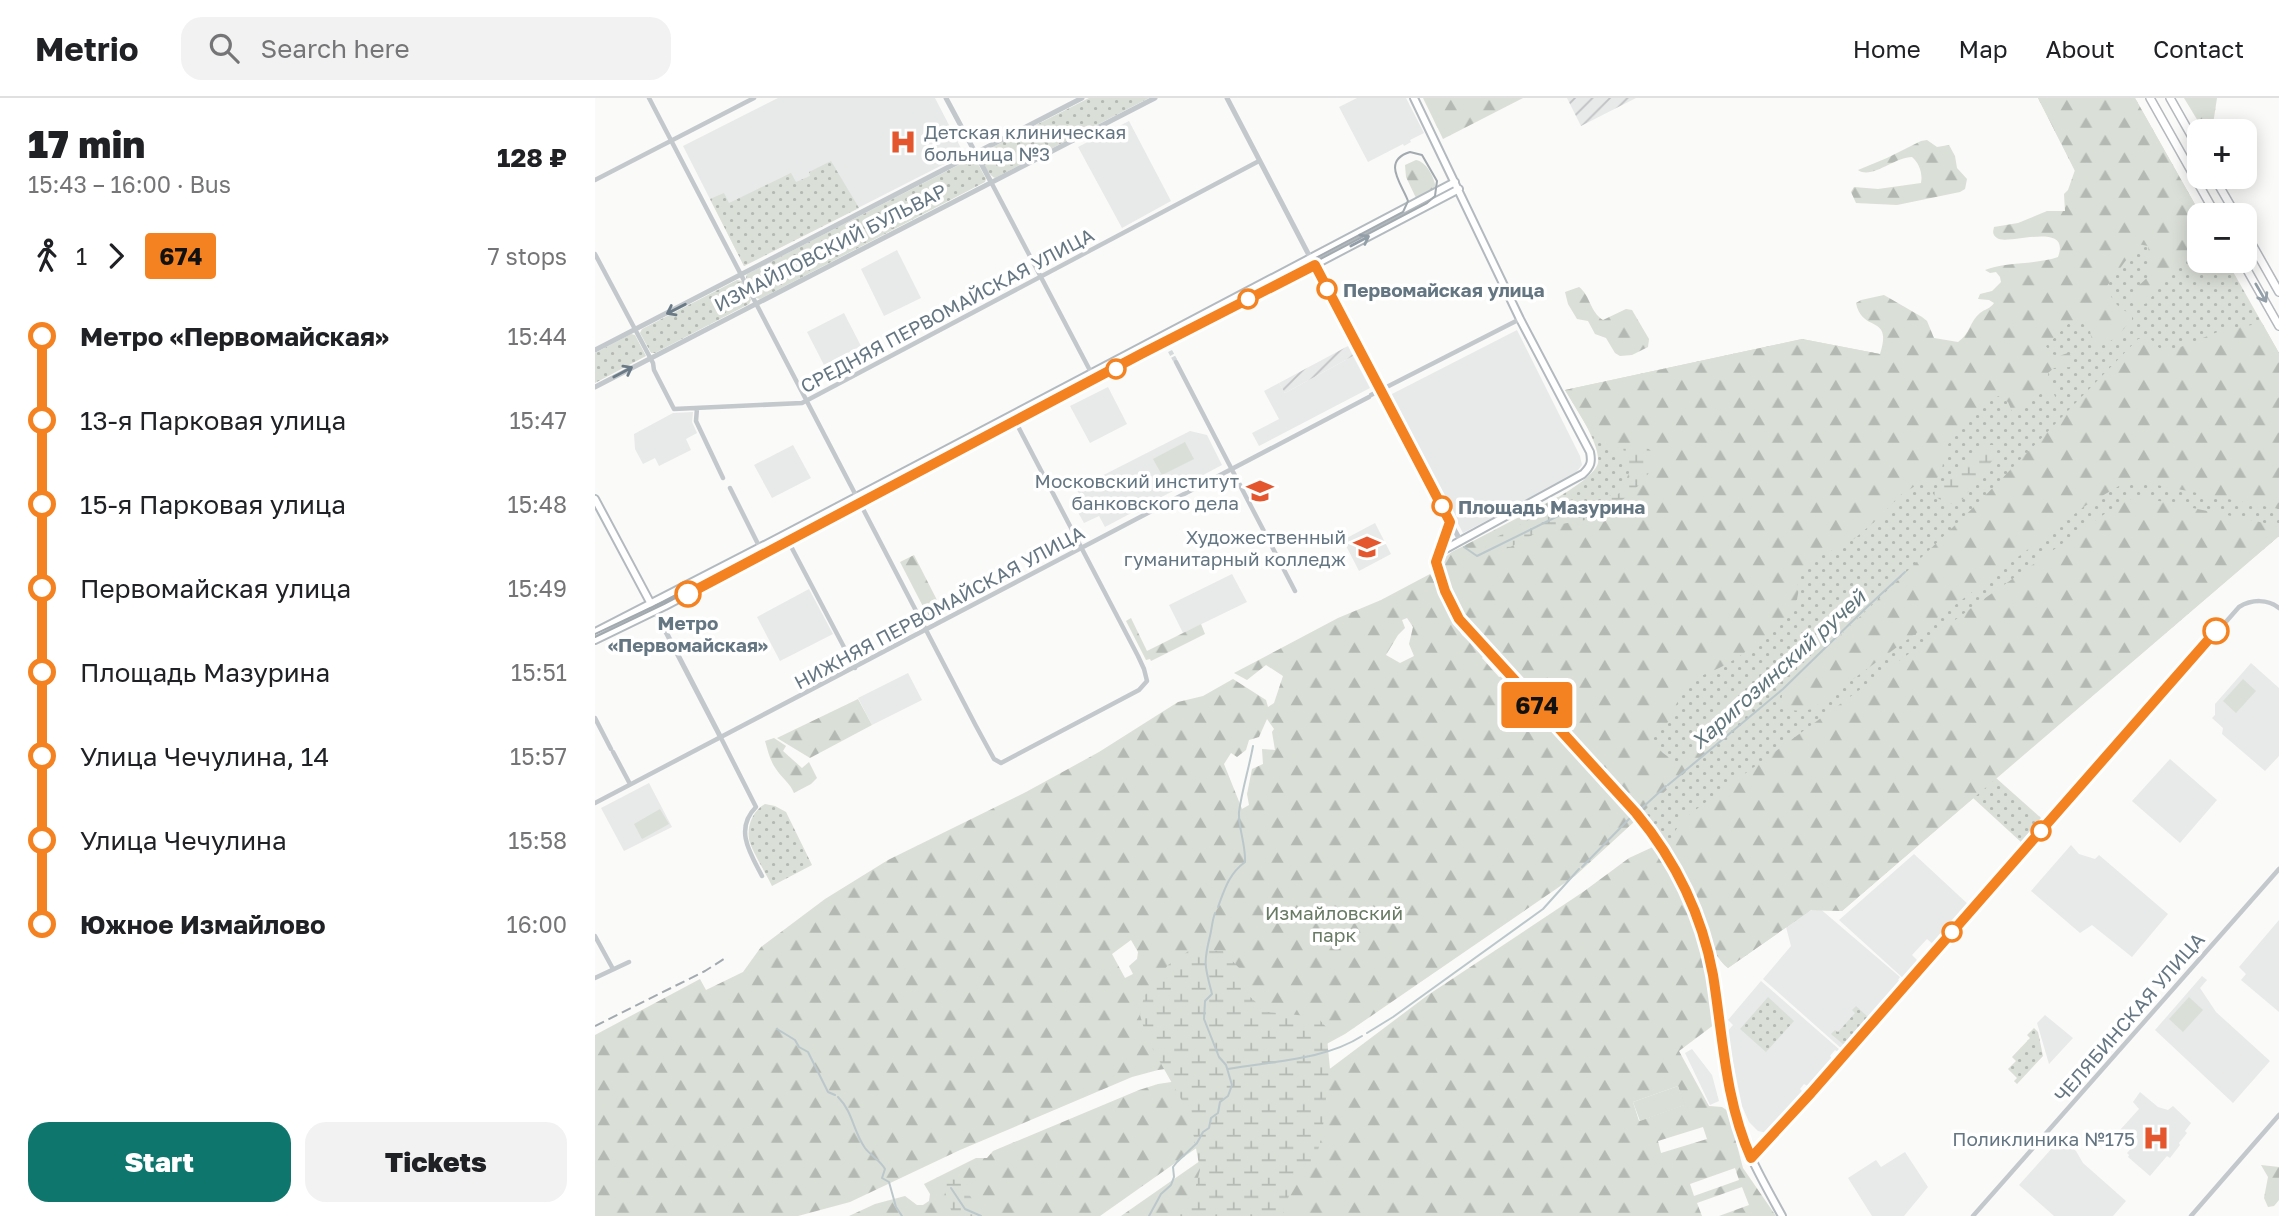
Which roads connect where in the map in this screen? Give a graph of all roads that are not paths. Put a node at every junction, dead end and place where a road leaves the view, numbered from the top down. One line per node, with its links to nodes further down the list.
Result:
1 (649, 98): 11 (street)
2 (754, 98): 11 (street)
3 (946, 98): 12 (street)
4 (1082, 98): 12 (street, ИЗМАЙЛОВСКИЙ БУЛЬВАР)
5 (1155, 98): 15 (street, ИЗМАЙЛОВСКИЙ БУЛЬВАР)
6 (1227, 98): 13 (street)
7 (1414, 98): 16 (main road)
8 (2150, 98): 17 (highway)
9 (2172, 102): 10 (highway)
10 (2187, 128)
11 (672, 141): 14 (street); 23 (street)
12 (975, 153): 15 (street); 23 (street, ИЗМАЙЛОВСКИЙ БУЛЬВАР)
13 (1259, 161): 20 (street); 24 (street, СРЕДНЯЯ ПЕРВОМАЙСКАЯ УЛИЦА)
14 (595, 180)
15 (991, 182): 24 (street); 26 (street, ИЗМАЙЛОВСКИЙ БУЛЬВАР)
16 (1457, 185): 20 (main road); 21 (main road, one-way to 16); 27 (main road)
17 (2209, 203)
18 (2257, 253): 25 (highway)
19 (595, 254): 29 (street, СРЕДНЯЯ ПЕРВОМАЙСКАЯ УЛИЦА)
20 (1311, 257): 21 (street); 30 (main road)
21 (1315, 265): 30 (main road); 37 (street)
22 (2249, 273): 28 (highway, one-way to 28)
23 (741, 275): 26 (street); 29 (street, ИЗМАЙЛОВСКИЙ БУЛЬВАР, one-way to 29)
24 (1041, 278): 34 (street); 38 (street, СРЕДНЯЯ ПЕРВОМАЙСКАЯ УЛИЦА)
25 (2279, 292)
26 (756, 304): 32 (street, ИЗМАЙЛОВСКИЙ БУЛЬВАР); 38 (street)
27 (1520, 319): 37 (street, НИЖНЯЯ ПЕРВОМАЙСКАЯ УЛИЦА); 49 (main road)
28 (2279, 326)
29 (635, 330): 31 (street, ИЗМАЙЛОВСКИЙ БУЛЬВАР); 32 (street, СРЕДНЯЯ ПЕРВОМАЙСКАЯ УЛИЦА)
30 (1165, 342): 34 (main road); 35 (main road)
31 (595, 350)
32 (650, 358): 36 (street, ИЗМАЙЛОВСКИЙ БУЛЬВАР, one-way to 32); 39 (street, СРЕДНЯЯ ПЕРВОМАЙСКАЯ УЛИЦА)
33 (1176, 362): 41 (street)
34 (1091, 372): 35 (street); 40 (main road)
35 (1095, 380): 40 (main road)
36 (595, 387)
37 (1380, 391): 41 (street, НИЖНЯЯ ПЕРВОМАЙСКАЯ УЛИЦА); 47 (street)
38 (806, 401): 39 (street, СРЕДНЯЯ ПЕРВОМАЙСКАЯ УЛИЦА); 44 (street)
39 (697, 408): 42 (street)
40 (1014, 418): 44 (main road); 46 (main road); 51 (street)
41 (1232, 469): 51 (street, НИЖНЯЯ ПЕРВОМАЙСКАЯ УЛИЦА); 53 (street)
42 (723, 478)
43 (730, 488): 50 (street)
44 (856, 497): 46 (street); 48 (main road)
45 (595, 499): 54 (main road)
46 (860, 505): 48 (main road); 57 (street)
47 (1450, 522): 49 (street); 52 (street)
48 (787, 538): 50 (main road); 56 (main road); 60 (street)
49 (1460, 540): 52 (main road)
50 (760, 548): 54 (main road)
51 (1081, 548): 57 (street, НИЖНЯЯ ПЕРВОМАЙСКАЯ УЛИЦА); 57 (street)
52 (1440, 552): 72 (main road)
53 (1295, 591)
54 (651, 604): 56 (street); 58 (main road)
55 (2279, 608): 72 (street)
56 (655, 611): 59 (main road); 62 (street)
57 (926, 631): 60 (street, НИЖНЯЯ ПЕРВОМАЙСКАЯ УЛИЦА)
58 (595, 632)
59 (595, 640)
60 (855, 668): 62 (street, НИЖНЯЯ ПЕРВОМАЙСКАЯ УЛИЦА)
61 (595, 718): 63 (street)
62 (720, 736): 63 (street, НИЖНЯЯ ПЕРВОМАЙСКАЯ УЛИЦА); 66 (street)
63 (630, 784): 64 (street, НИЖНЯЯ ПЕРВОМАЙСКАЯ УЛИЦА)
64 (595, 803)
65 (2279, 869): 74 (street, ЧЕЛЯБИНСКАЯ УЛИЦА)
66 (762, 876)
67 (595, 936): 69 (street)
68 (629, 962): 69 (street)
69 (613, 970): 70 (street)
70 (595, 978)
71 (2279, 1115): 75 (street)
72 (1751, 1158): 73 (main road)
73 (1782, 1216)
74 (1973, 1216)
75 (2191, 1216)

